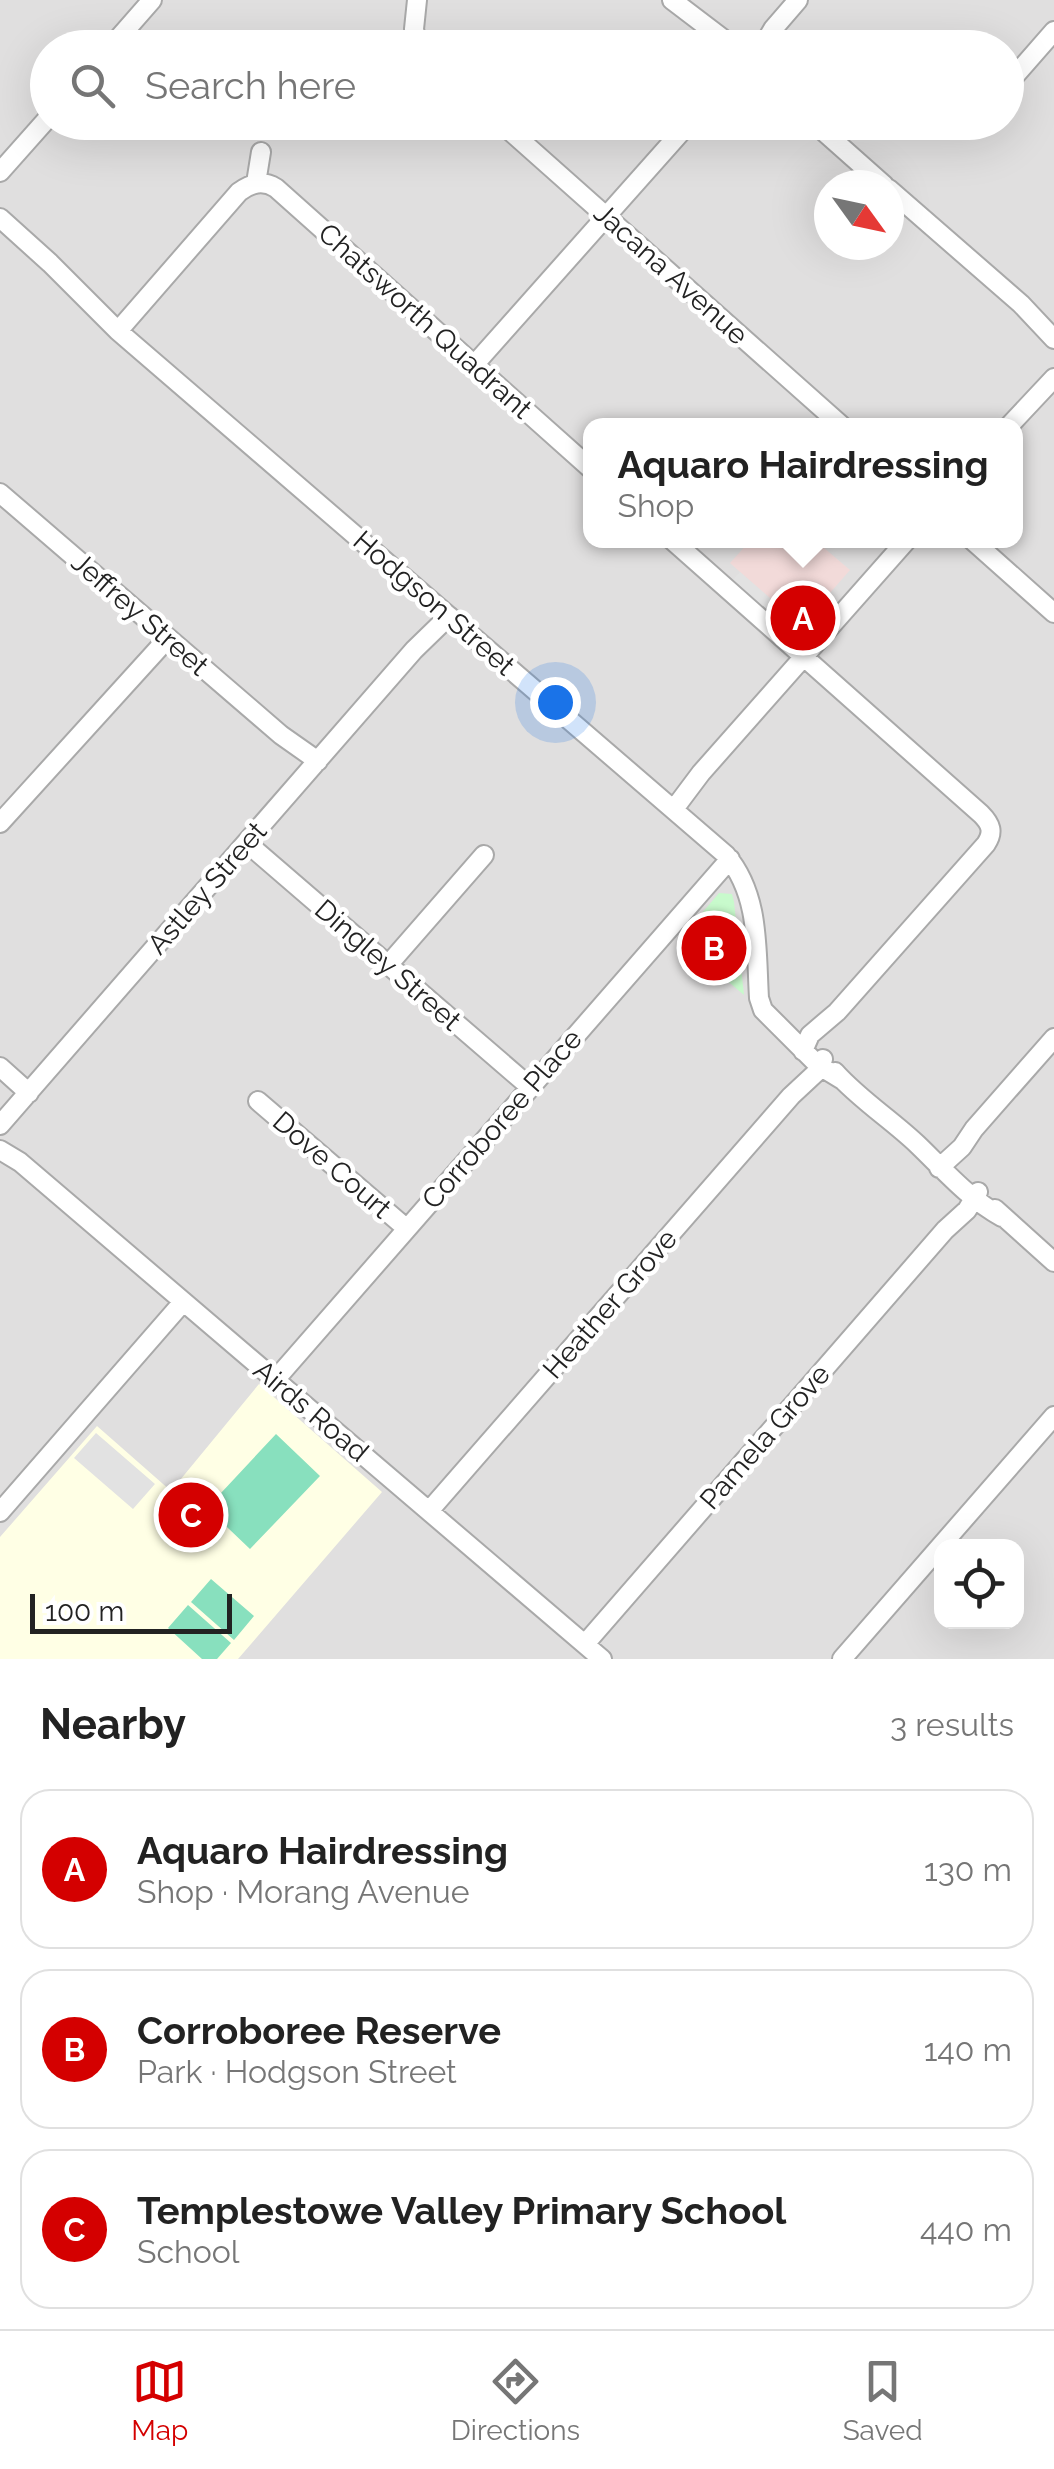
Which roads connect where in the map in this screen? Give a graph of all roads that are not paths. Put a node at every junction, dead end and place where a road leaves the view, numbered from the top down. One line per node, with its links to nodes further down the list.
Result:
1 (152, 0): 7 (street)
2 (672, 0): 5 (street)
3 (798, 0): 6 (street)
4 (418, 4): 8 (street)
5 (692, 17): 9 (street); 10 (street)
6 (773, 28): 11 (street)
7 (126, 30)
8 (414, 30)
9 (704, 30)
10 (710, 30)
11 (770, 30)
12 (1054, 31): 13 (street)
13 (1024, 65)
14 (30, 138): 20 (street)
15 (520, 140): 23 (street, Jacana Avenue)
16 (674, 140): 23 (street)
17 (833, 140): 19 (street)
18 (261, 152): 21 (street)
19 (868, 170)
20 (0, 172)
21 (256, 183): 27 (street); 29 (street, Chatsworth Quadrant)
22 (904, 202): 25 (street)
23 (606, 216): 29 (street); 33 (street, Jacana Avenue)
24 (0, 218): 27 (street, Hodgson Street)
25 (1021, 304): 26 (street); 28 (street)
26 (1054, 326)
27 (118, 331): 41 (street, Hodgson Street)
28 (1054, 339)
29 (474, 365): 35 (street, Chatsworth Quadrant)
30 (1054, 368): 32 (street)
31 (1054, 378): 32 (street)
32 (1037, 394): 34 (street)
33 (833, 418)
34 (1016, 418)
35 (583, 462)
36 (0, 493): 42 (street, Jeffrey Street)
37 (681, 548): 43 (street)
38 (900, 548): 43 (street)
39 (981, 548): 40 (street)
40 (1054, 613)
41 (446, 614): 44 (street, Astley Street); 45 (street, Hodgson Street)
42 (168, 638): 44 (street, Jeffrey Street); 46 (street)
43 (804, 657): 45 (street); 52 (street)
44 (315, 764): 47 (street, Astley Street)
45 (670, 807): 49 (street, Hodgson Street)
46 (0, 823)
47 (247, 843): 50 (street, Dingley Street); 55 (street, Astley Street)
48 (484, 854): 50 (street)
49 (730, 859): 52 (street, Hodgson Street); 54 (street, Corroboree Place)
50 (388, 965): 54 (street, Dingley Street)
51 (1054, 1038): 61 (street)
52 (814, 1056): 61 (street, Hodgson Street); 69 (street, Heather Grove)
53 (0, 1068): 55 (street)
54 (530, 1087): 63 (street, Corroboree Place)
55 (29, 1093): 57 (street, Astley Street)
56 (258, 1101): 63 (street, Dove Court)
57 (0, 1126)
58 (0, 1139): 60 (street, Airds Road)
59 (0, 1150): 60 (street, Airds Road)
60 (20, 1162): 65 (street, Airds Road)
61 (943, 1164): 62 (street, Hodgson Street)
62 (975, 1196): 64 (street, Hodgson Street); 70 (street, Pamela Grove)
63 (406, 1228): 66 (street, Corroboree Place)
64 (1054, 1262)
65 (183, 1302): 66 (street, Airds Road); 68 (street)
66 (275, 1380): 69 (street, Airds Road)
67 (1054, 1416): 72 (street)
68 (0, 1512)
69 (429, 1512): 70 (street, Airds Road)
70 (585, 1644): 71 (street, Airds Road)
71 (602, 1659)
72 (842, 1659)

